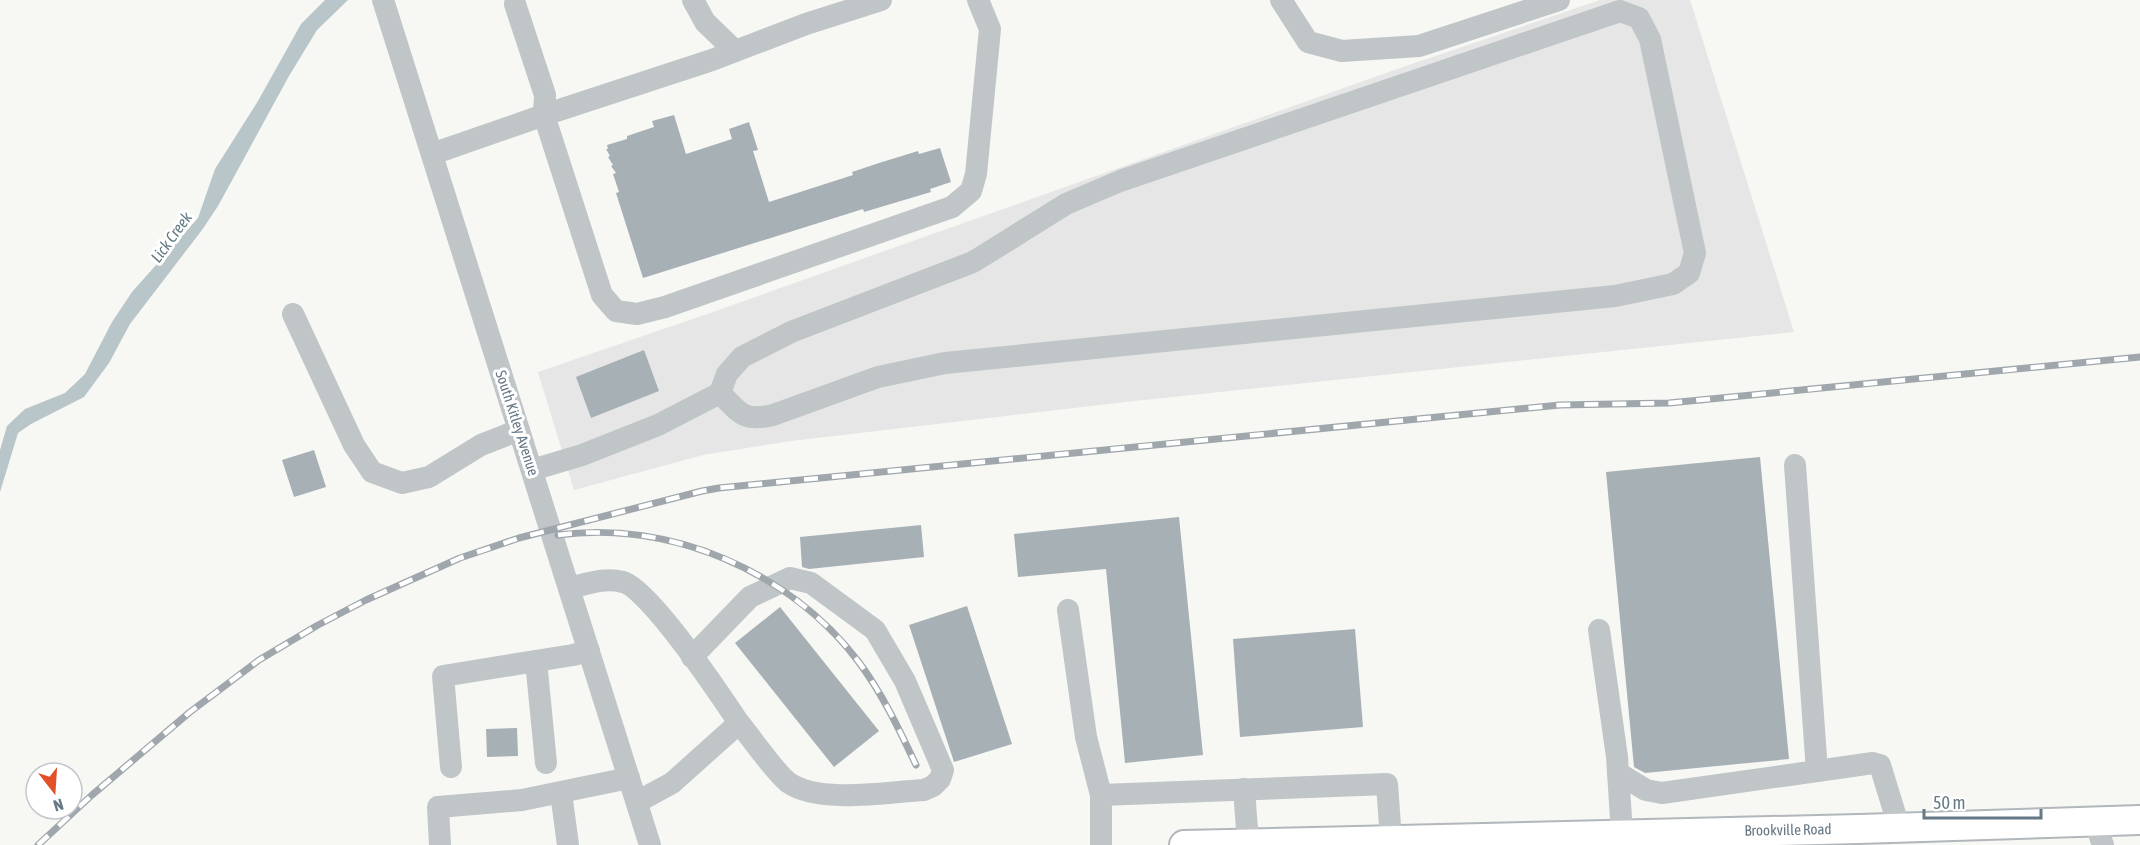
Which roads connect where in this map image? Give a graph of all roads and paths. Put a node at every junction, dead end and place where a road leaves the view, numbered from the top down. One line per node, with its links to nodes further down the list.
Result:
1 (693, 0): 8 (street)
2 (881, 0): 8 (street)
3 (978, 0): 9 (street)
4 (1281, 0): 5 (street)
5 (1559, 0)
6 (383, 1): 10 (street, South Kitley Avenue)
7 (515, 4): 9 (street)
8 (735, 51): 9 (street)
9 (544, 115): 10 (street)
10 (432, 154): 13 (street, South Kitley Avenue)
11 (293, 314): 13 (street)
12 (720, 393): 12 (street); 15 (street)
13 (519, 430): 15 (street, South Kitley Avenue)
14 (1795, 465): 25 (street)
15 (532, 470): 16 (street, South Kitley Avenue)
16 (569, 588): 19 (street, South Kitley Avenue); 20 (street)
17 (1068, 610): 30 (street)
18 (1599, 630): 26 (street)
19 (589, 651): 21 (street); 27 (street, South Kitley Avenue)
20 (692, 657): 22 (street); 22 (street)
21 (536, 661): 23 (street); 24 (street)
22 (740, 723): 31 (street)
23 (546, 763)
24 (451, 767)
25 (1817, 771): 26 (street); 33 (street)
26 (1618, 773): 35 (street)
27 (629, 778): 29 (street); 31 (street, South Kitley Avenue)
28 (1244, 789): 30 (street); 39 (street); 40 (street)
29 (561, 793): 41 (street); 42 (street)
30 (1101, 795): 44 (street)
31 (637, 802): 43 (street, South Kitley Avenue)
32 (2140, 820): 34 (main road, Brookville Road)
33 (1899, 827): 34 (main road, Brookville Road); 36 (main road, Brookville Road)
34 (2099, 833)
35 (1622, 834): 37 (main road, Brookville Road); 38 (main road, Brookville Road)
36 (1862, 837): 37 (main road, Brookville Road)
37 (1772, 838)
38 (1576, 840): 39 (main road, Brookville Road)
39 (1376, 842): 40 (main road, Brookville Road)
40 (1248, 843): 45 (main road, Brookville Road)
41 (440, 845)
42 (568, 845)
43 (650, 845)
44 (1101, 845)
45 (1184, 845)

